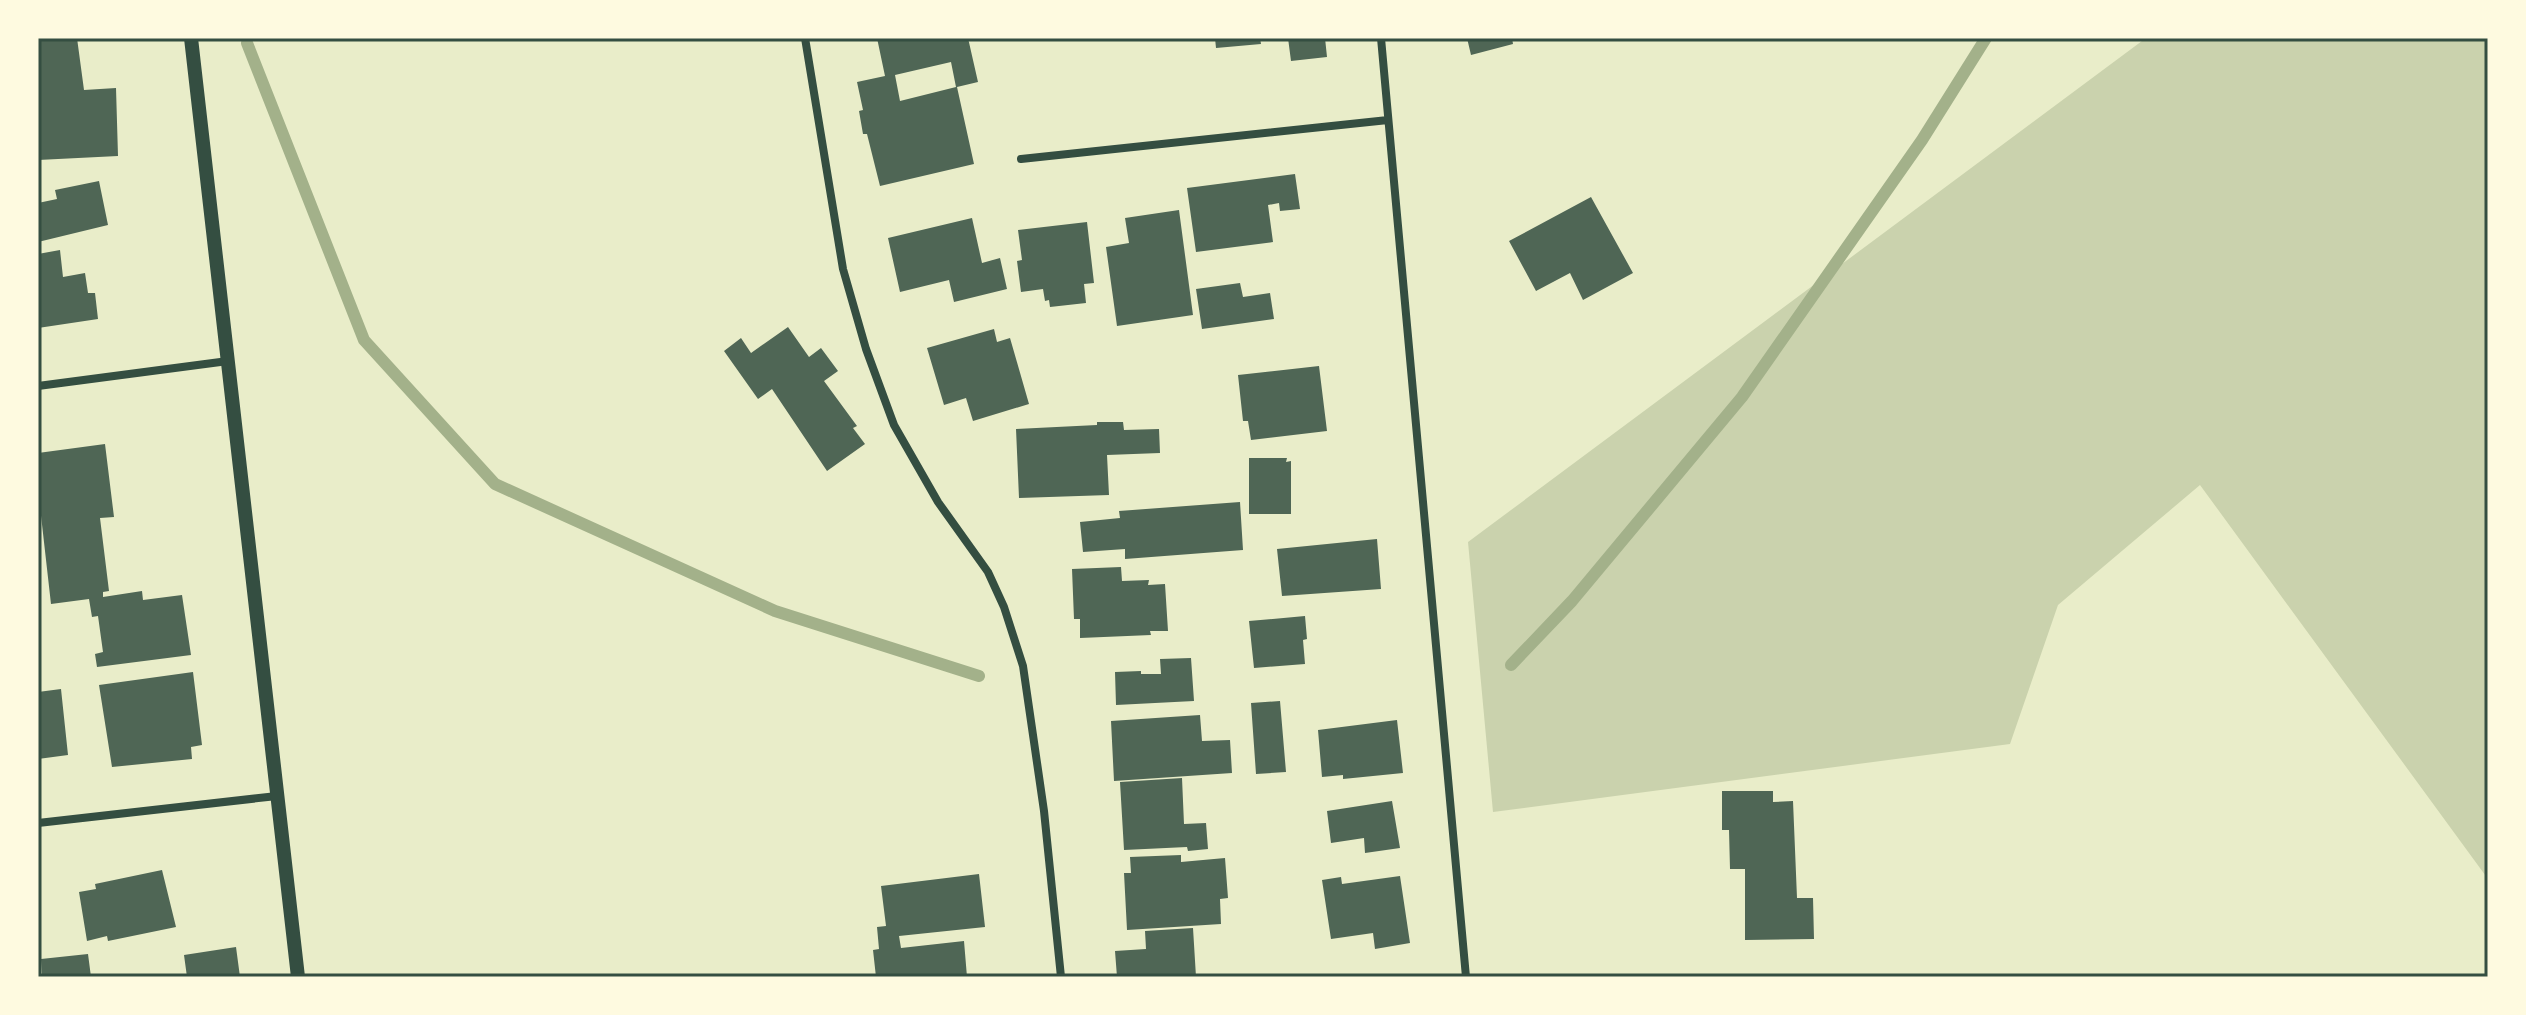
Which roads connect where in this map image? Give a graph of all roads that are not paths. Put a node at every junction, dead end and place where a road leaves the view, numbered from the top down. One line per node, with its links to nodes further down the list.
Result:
1 (191, 38): 6 (street)
2 (805, 38): 11 (street)
3 (1381, 38): 4 (street)
4 (1388, 120): 5 (street); 12 (street)
5 (1021, 159)
6 (228, 361): 7 (street); 8 (street)
7 (38, 386)
8 (277, 796): 9 (street); 10 (street)
9 (38, 823)
10 (298, 977)
11 (1061, 977)
12 (1466, 977)

